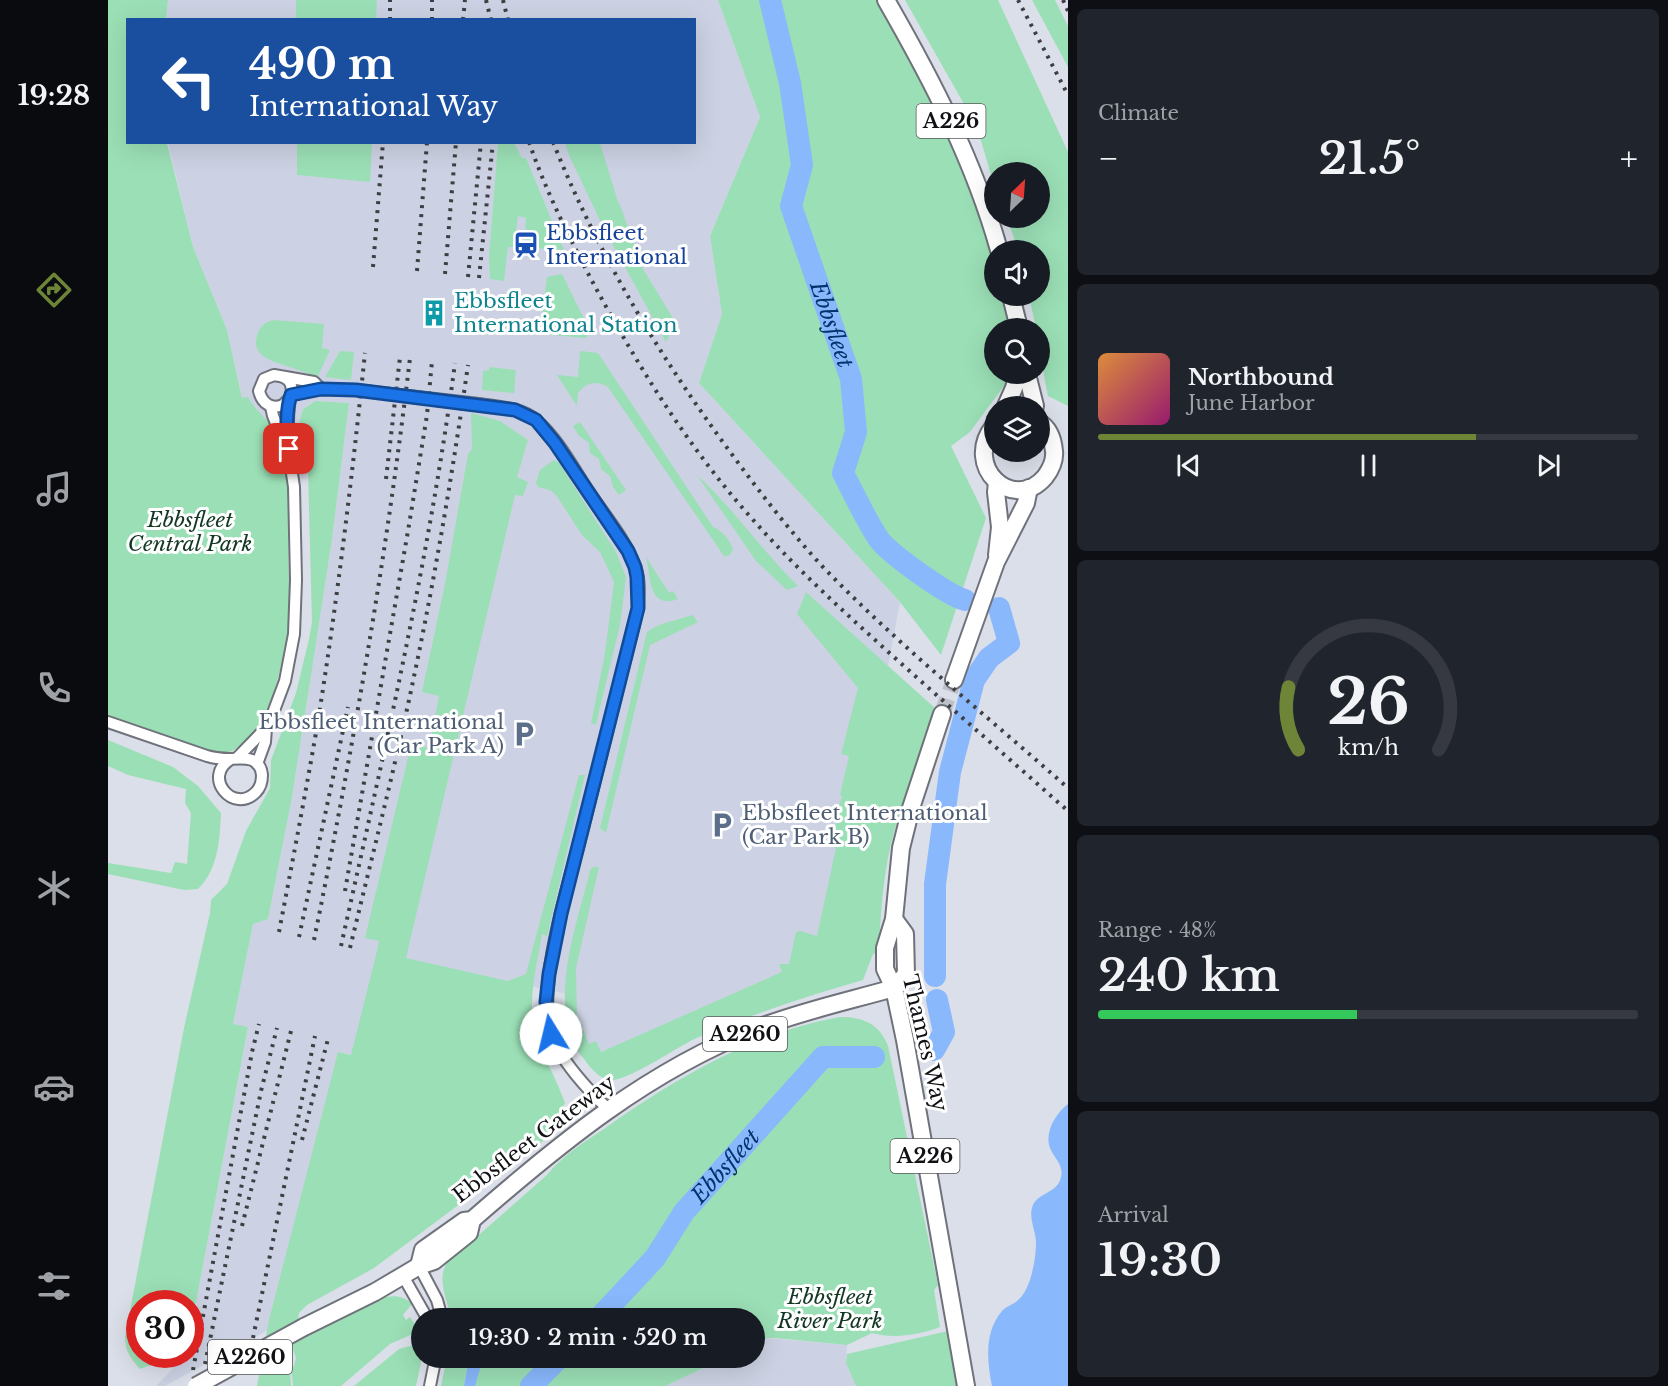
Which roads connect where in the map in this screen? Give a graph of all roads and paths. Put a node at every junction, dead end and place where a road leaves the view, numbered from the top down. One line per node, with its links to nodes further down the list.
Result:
1 (886, 0): 2 (main road, A226)
2 (996, 240)
3 (280, 376): 4 (street); 5 (street); 6 (street)
4 (321, 389): 5 (street); 22 (street, bridge)
5 (290, 398): 6 (street); 8 (street)
6 (271, 407): 8 (street)
7 (1050, 436): 13 (main road)
8 (287, 440): 18 (street)
9 (984, 444): 10 (main road)
10 (984, 460)
11 (985, 462): 12 (main road)
12 (997, 482): 13 (main road); 14 (main road)
13 (1029, 488): 14 (main road)
14 (996, 562): 15 (main road)
15 (954, 680)
16 (942, 714): 21 (main road)
17 (108, 722): 19 (street)
18 (266, 728): 19 (street); 20 (street)
19 (235, 758): 20 (street); 20 (street)
20 (257, 764)
21 (894, 988): 22 (main road, Ebbsfleet Gateway / A2260); 30 (main road, Thames Way / A226)
22 (608, 1109): 23 (main road, Ebbsfleet Gateway / A2260)
23 (419, 1266): 24 (main road, A2260); 26 (street)
24 (403, 1276): 25 (street); 28 (main road, A2260, bridge)
25 (422, 1308)
26 (439, 1308)
27 (433, 1368): 29 (street)
28 (196, 1386)
29 (430, 1386)
30 (966, 1386)

